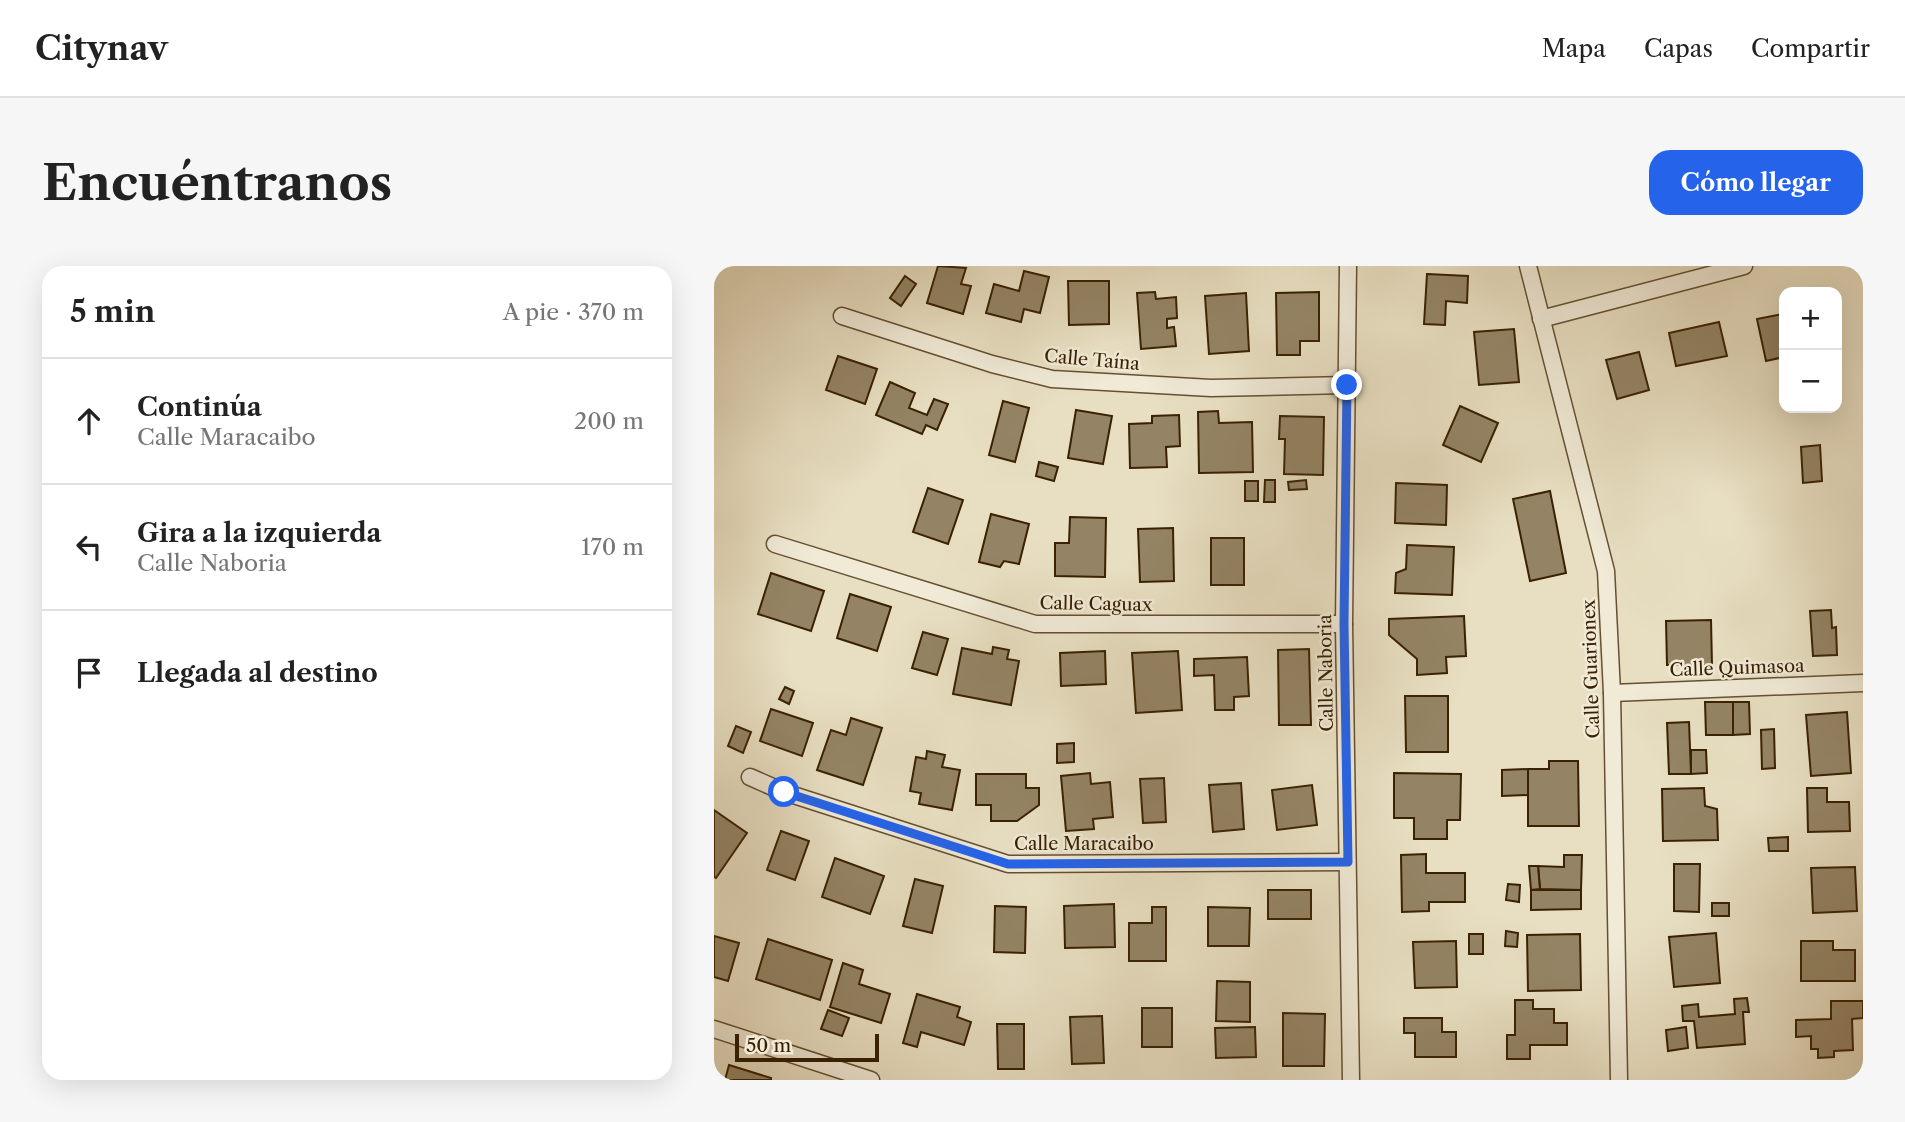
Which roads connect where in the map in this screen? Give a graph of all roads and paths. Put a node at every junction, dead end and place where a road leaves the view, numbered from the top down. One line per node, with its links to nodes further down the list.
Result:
1 (1348, 266): 6 (street, Calle Naboria)
2 (1528, 266): 5 (street, Calle Guarionex)
3 (1744, 266): 5 (street)
4 (842, 316): 6 (street, Calle Taína)
5 (1541, 320): 10 (street, Calle Guarionex)
6 (1347, 385): 8 (street, Calle Naboria)
7 (775, 544): 8 (street, Calle Caguax)
8 (1344, 624): 12 (street, Calle Naboria)
9 (1863, 682): 10 (street, Calle Quimasoa)
10 (1612, 693): 16 (street, Calle Guarionex)
11 (750, 777): 12 (street, Calle Maracaibo)
12 (1348, 862): 15 (street, Calle Naboria)
13 (714, 1029): 14 (street)
14 (871, 1080)
15 (1351, 1080)
16 (1619, 1080)

